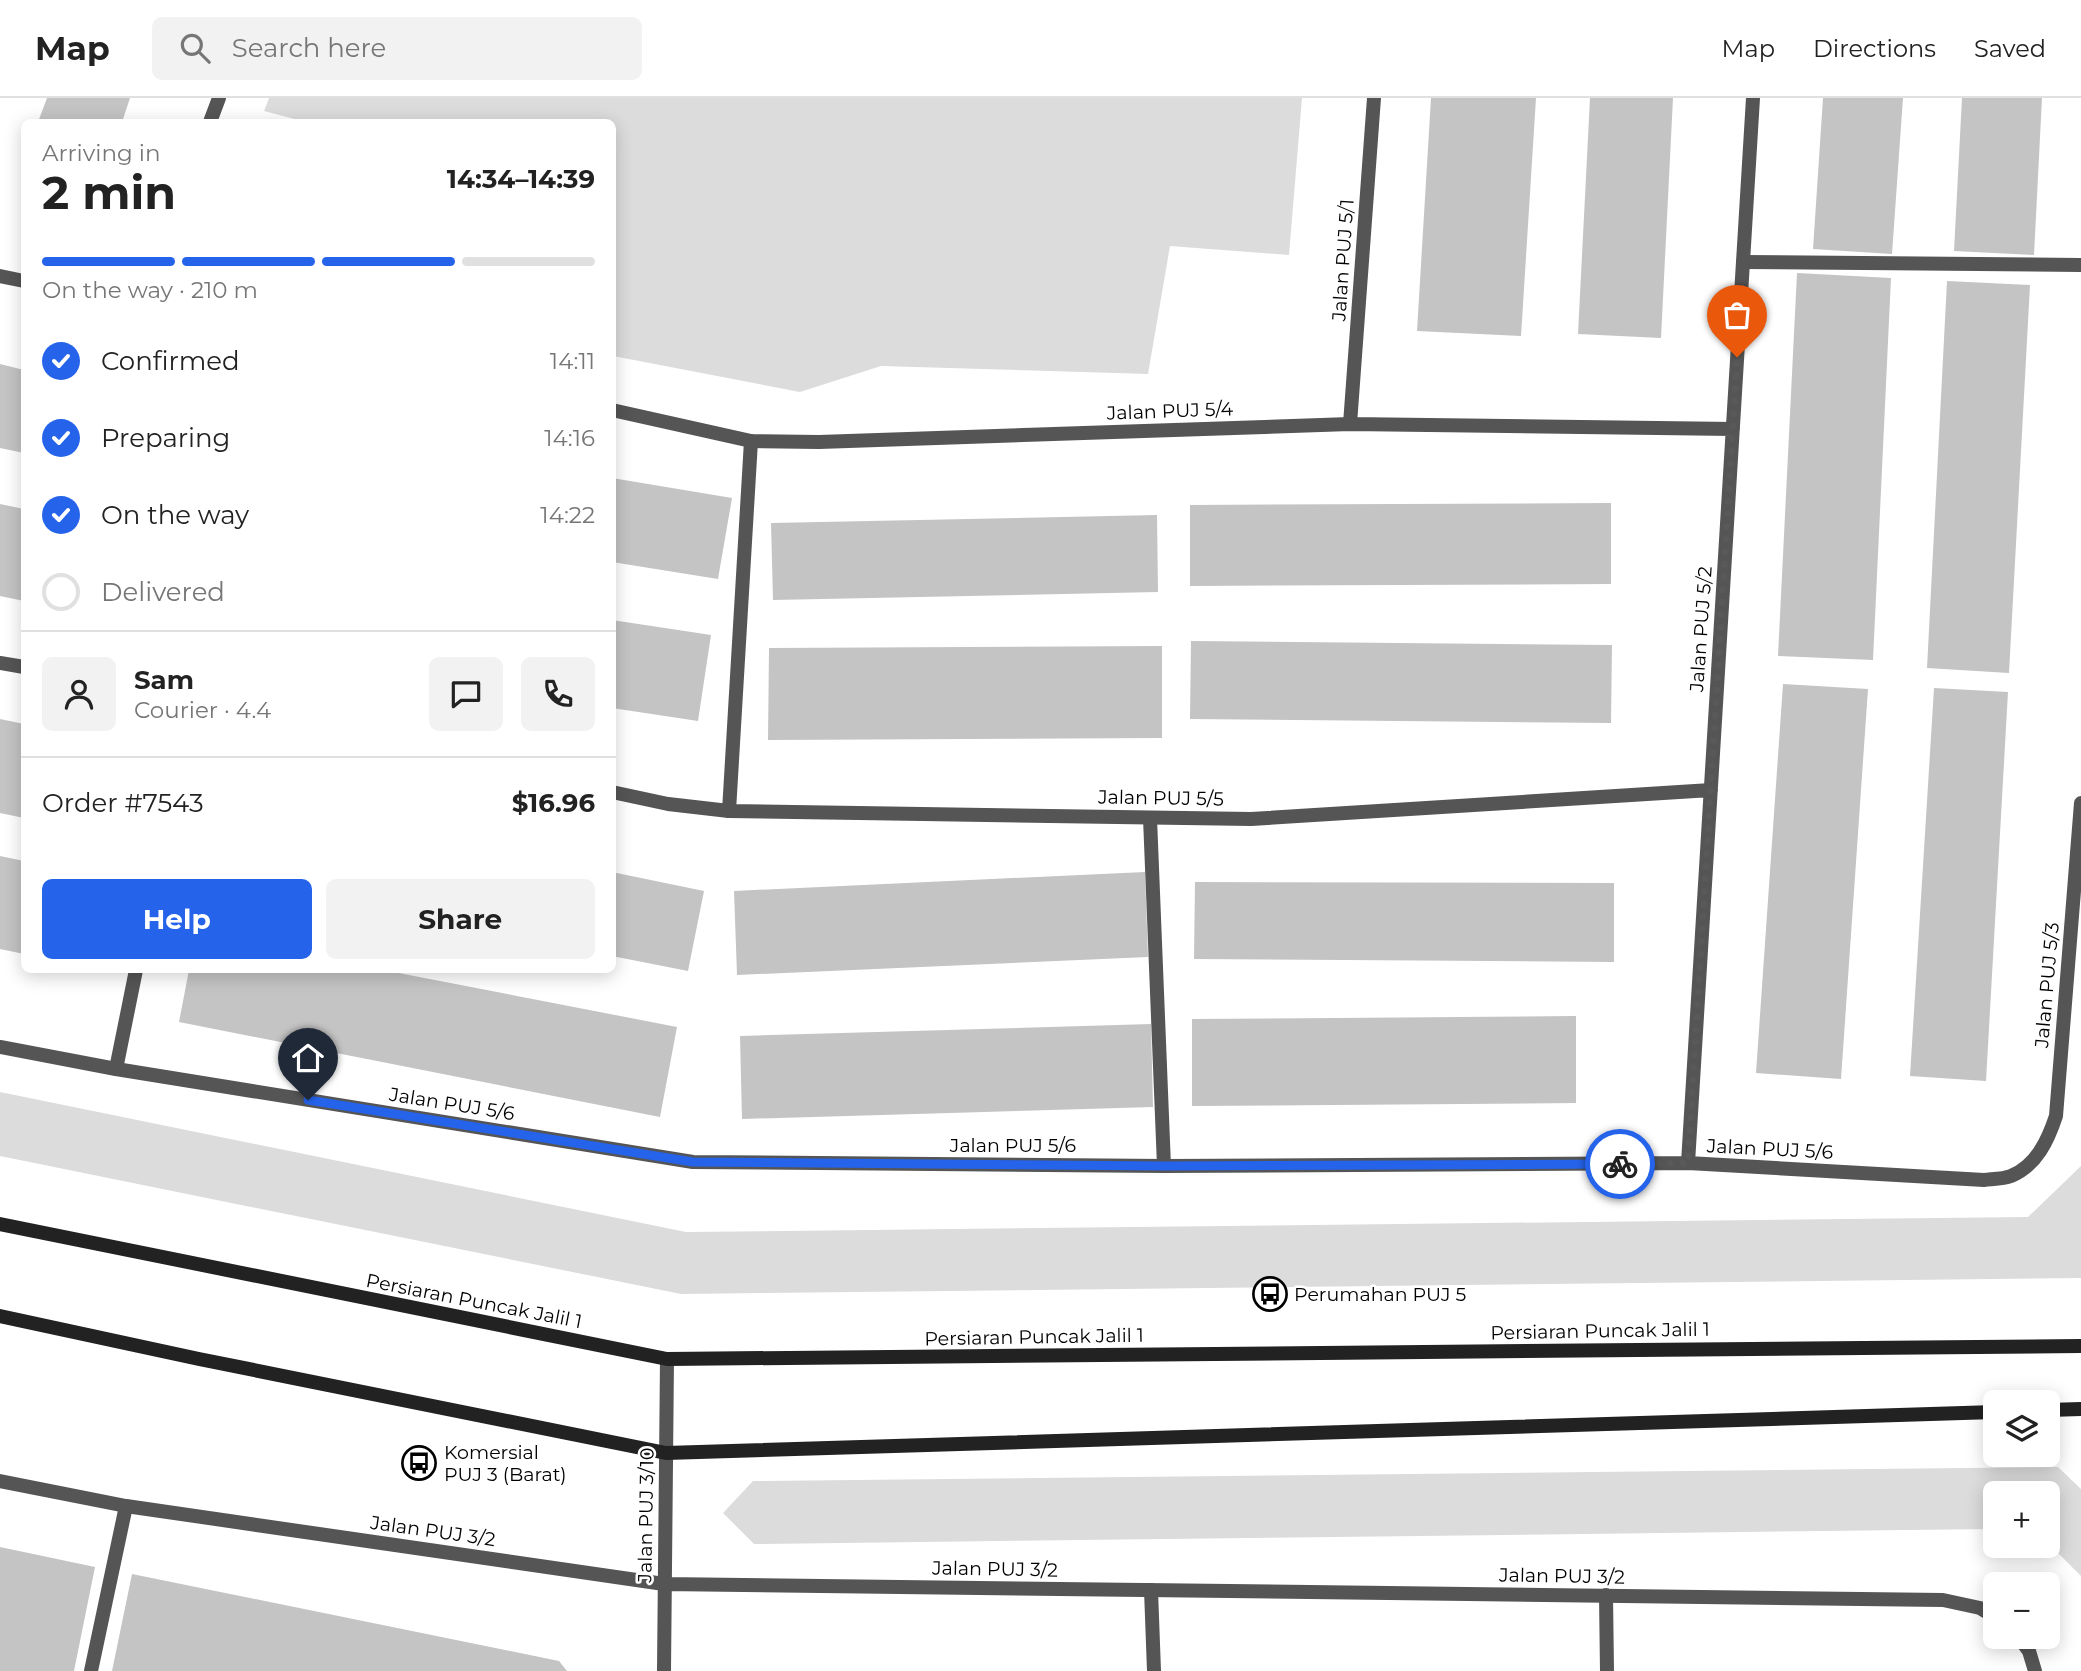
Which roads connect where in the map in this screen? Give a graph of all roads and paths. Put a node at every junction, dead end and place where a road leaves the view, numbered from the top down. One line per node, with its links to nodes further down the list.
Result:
1 (219, 98): 4 (street)
2 (1374, 98): 10 (street, Jalan PUJ 5/1)
3 (1753, 98): 5 (street, Jalan PUJ 5/2)
4 (211, 119)
5 (1743, 262): 6 (street); 11 (street, Jalan PUJ 5/2)
6 (2081, 265)
7 (0, 276): 8 (street)
8 (21, 280)
9 (616, 411): 12 (street, Jalan PUJ 5/4)
10 (1350, 424): 11 (street, Jalan PUJ 5/4); 12 (street, Jalan PUJ 5/4)
11 (1733, 429): 15 (street, Jalan PUJ 5/2)
12 (751, 441): 18 (street)
13 (0, 663): 14 (street)
14 (21, 666)
15 (1711, 790): 19 (street, Jalan PUJ 5/5); 23 (street, Jalan PUJ 5/2)
16 (616, 793): 18 (street, Jalan PUJ 5/5)
17 (2081, 803): 24 (street, Jalan PUJ 5/3)
18 (729, 811): 19 (street, Jalan PUJ 5/5)
19 (1150, 818): 25 (street)
20 (135, 973): 22 (street)
21 (0, 1047): 22 (street, Jalan PUJ 5/6)
22 (116, 1069): 25 (street, Jalan PUJ 5/6)
23 (1688, 1163): 24 (street, Jalan PUJ 5/6); 25 (street, Jalan PUJ 5/6)
24 (2031, 1163)
25 (1164, 1166)
26 (0, 1224): 29 (main road, Persiaran Puncak Jalil 1)
27 (0, 1316): 33 (main road)
28 (2081, 1346): 29 (main road, Persiaran Puncak Jalil 1)
29 (667, 1359): 33 (street, Jalan PUJ 3/10)
30 (2081, 1409): 31 (main road)
31 (2060, 1410)
32 (1983, 1412): 33 (main road)
33 (666, 1453): 36 (street, Jalan PUJ 3/10)
34 (0, 1481): 35 (street, Jalan PUJ 3/2)
35 (126, 1506): 36 (street, Jalan PUJ 3/2); 41 (street)
36 (664, 1584): 37 (street, Jalan PUJ 3/2); 42 (street, Jalan PUJ 3/10)
37 (1151, 1590): 38 (street, Jalan PUJ 3/2); 43 (street)
38 (1606, 1595): 39 (street, Jalan PUJ 3/2); 44 (street)
39 (1983, 1610)
40 (2028, 1649): 45 (street)
41 (91, 1671)
42 (664, 1671)
43 (1154, 1671)
44 (1607, 1671)
45 (2035, 1671)

